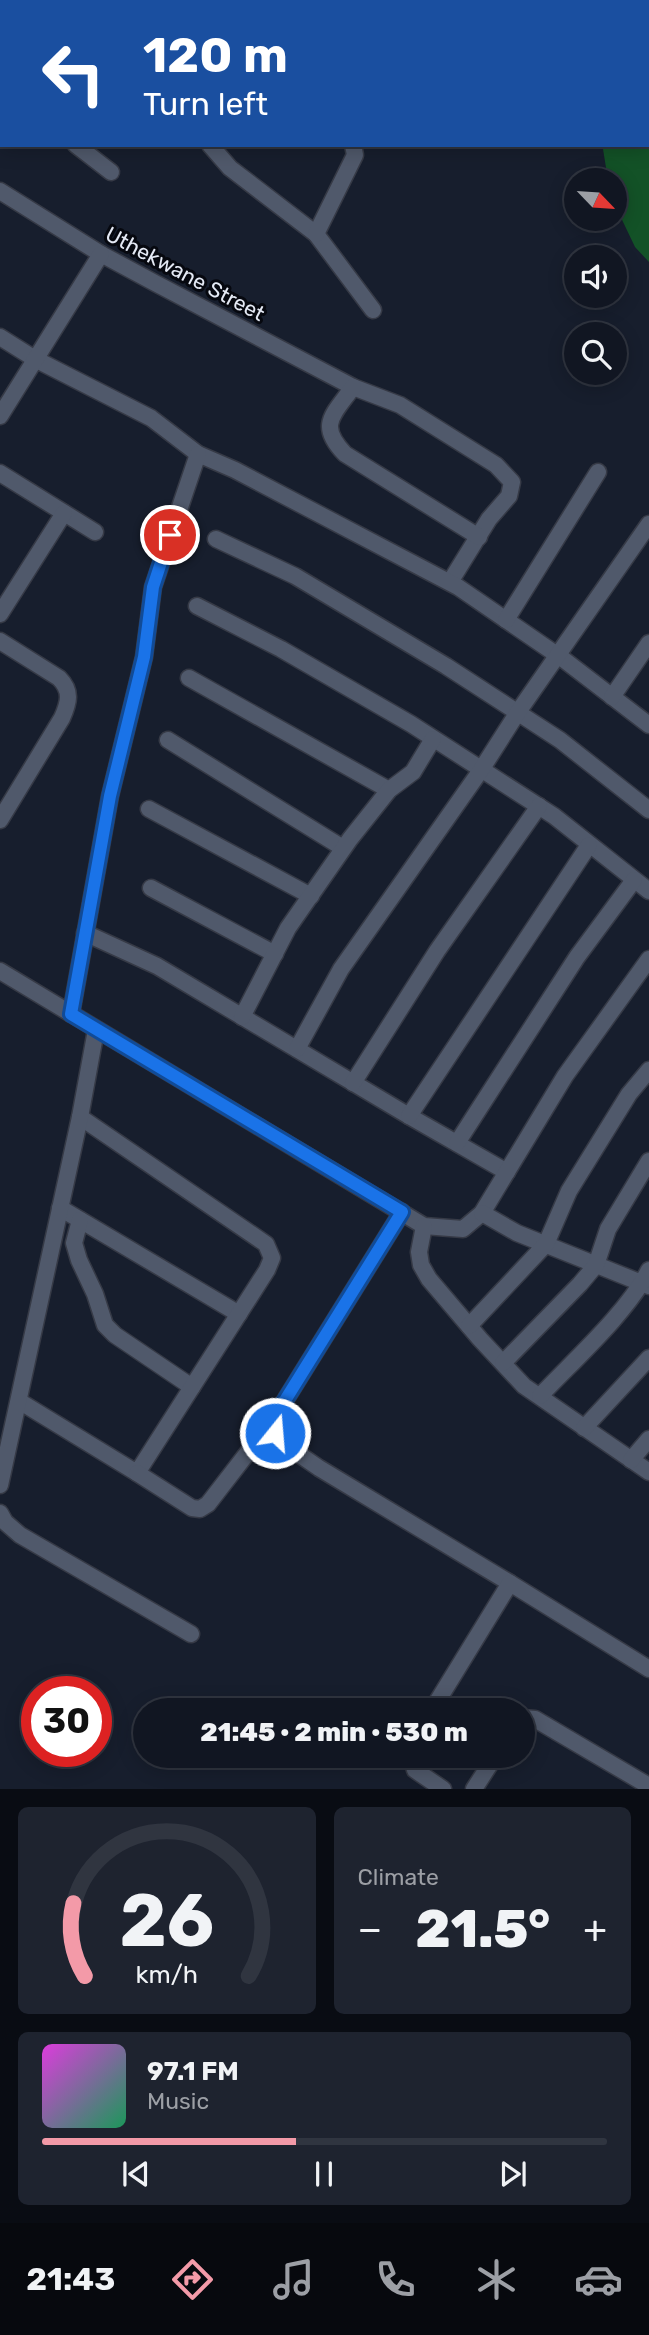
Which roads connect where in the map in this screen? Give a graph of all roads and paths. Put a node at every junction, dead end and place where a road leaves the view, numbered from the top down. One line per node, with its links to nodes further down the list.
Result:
1 (79, 147): 4 (street)
2 (212, 147): 6 (street)
3 (353, 147): 6 (street)
4 (111, 172)
5 (0, 191): 7 (street, Uthekwane Street)
6 (316, 234): 8 (street)
7 (101, 254): 10 (street); 11 (street, Uthekwane Street)
8 (373, 310)
9 (0, 337): 10 (street)
10 (36, 359): 12 (street); 13 (street)
11 (353, 387): 19 (street); 19 (street, Uthekwane Street)
12 (0, 416)
13 (198, 454): 21 (street); 46 (street)
14 (598, 472): 24 (street)
15 (0, 473): 16 (street)
16 (64, 513): 18 (street); 23 (street)
17 (649, 524): 27 (street)
18 (95, 533)
19 (479, 537): 21 (street)
20 (216, 539): 30 (street)
21 (450, 582): 24 (street)
22 (197, 606): 32 (street)
23 (0, 614)
24 (506, 620): 27 (street)
25 (0, 641): 39 (street)
26 (649, 643): 29 (street)
27 (557, 655): 29 (street); 30 (street)
28 (189, 678): 35 (street)
29 (612, 697): 31 (street)
30 (517, 712): 34 (street); 38 (street)
31 (649, 725)
32 (433, 739): 34 (street); 35 (street)
33 (168, 740): 41 (street)
34 (481, 770): 36 (street); 53 (street)
35 (389, 790): 41 (street)
36 (539, 806): 40 (street); 55 (street)
37 (149, 809): 45 (street)
38 (649, 810)
39 (0, 820)
40 (589, 845): 42 (street); 56 (street)
41 (344, 848): 45 (street)
42 (634, 880): 44 (street); 58 (street)
43 (152, 888): 47 (street)
44 (649, 891)
45 (311, 896): 47 (street)
46 (86, 933): 50 (street); 51 (street)
47 (275, 954): 51 (street)
48 (649, 959): 60 (street)
49 (0, 971): 50 (street)
50 (71, 1014): 52 (street)
51 (242, 1017): 53 (street)
52 (96, 1030): 57 (street); 62 (street)
53 (297, 1049): 55 (street)
54 (649, 1070): 66 (street)
55 (353, 1083): 56 (street)
56 (409, 1116): 58 (street)
57 (80, 1117): 61 (street); 69 (street)
58 (457, 1143): 60 (street)
59 (649, 1161): 67 (street)
60 (508, 1172): 63 (street)
61 (60, 1208): 64 (street); 75 (street)
62 (402, 1212): 65 (street); 76 (street)
63 (482, 1213): 65 (street); 66 (street)
64 (80, 1220): 69 (street); 73 (street)
65 (424, 1226): 70 (street)
66 (546, 1244): 67 (street); 70 (street)
67 (596, 1265): 68 (street); 72 (street)
68 (647, 1280): 74 (street)
69 (239, 1314): 73 (street)
70 (469, 1326): 72 (street)
71 (649, 1358): 77 (street)
72 (503, 1363): 74 (street)
73 (192, 1387): 81 (street)
74 (540, 1396): 77 (street)
75 (19, 1401): 81 (street); 82 (street)
76 (276, 1415): 81 (street); 84 (street)
77 (584, 1428): 79 (street)
78 (649, 1439): 79 (street)
79 (631, 1460): 80 (street)
80 (649, 1472)
81 (137, 1474)
82 (0, 1485)
83 (0, 1513): 85 (street)
84 (510, 1583): 86 (street); 87 (street)
85 (191, 1634)
86 (649, 1669)
87 (439, 1698)
88 (535, 1719): 91 (street)
89 (414, 1768): 92 (street)
90 (488, 1768): 93 (street)
91 (649, 1786)
92 (443, 1789)
93 (474, 1789)

